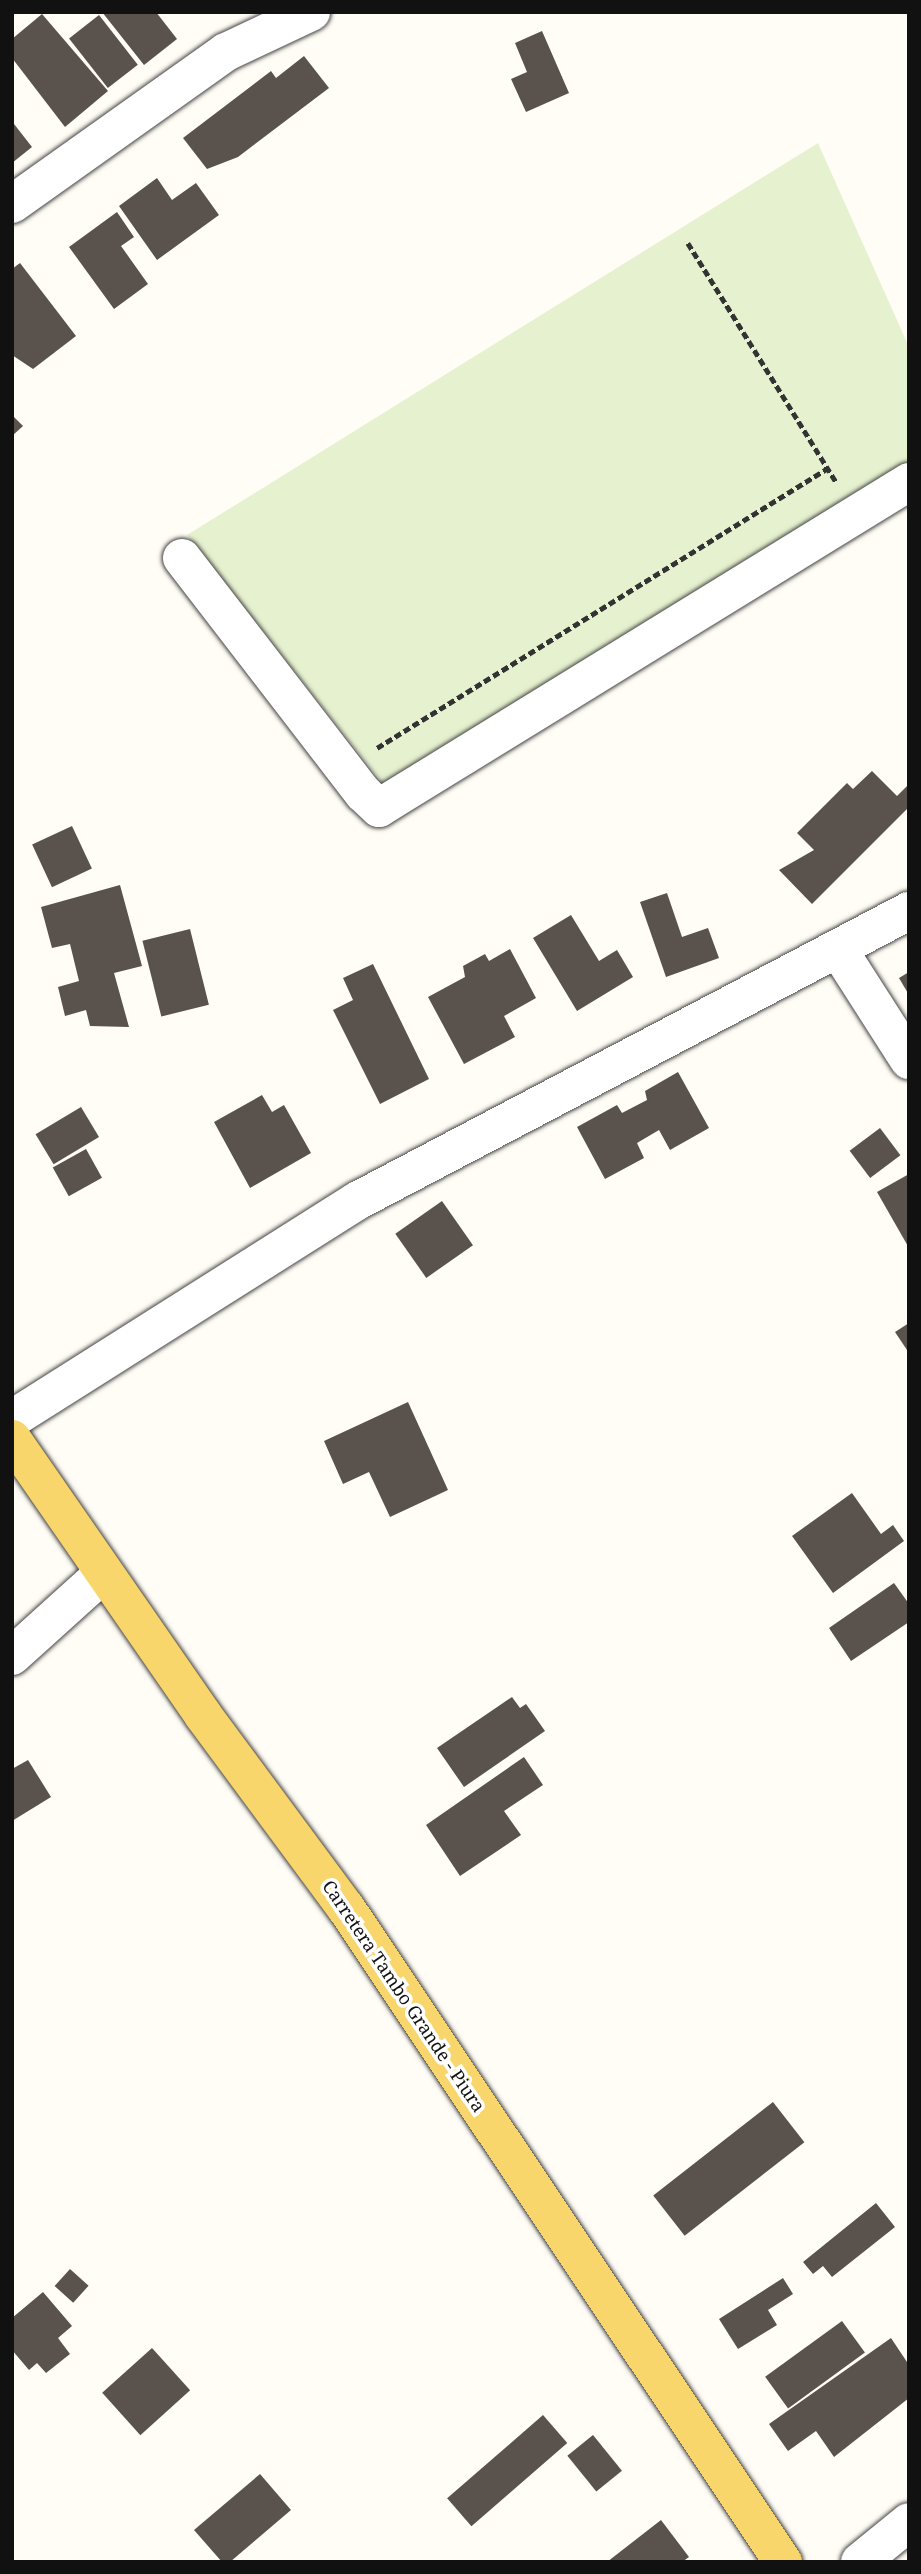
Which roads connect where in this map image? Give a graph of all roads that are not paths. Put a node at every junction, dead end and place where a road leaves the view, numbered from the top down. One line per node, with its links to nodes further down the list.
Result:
1 (310, 12): 2 (street)
2 (12, 204)
3 (909, 482): 4 (street)
4 (182, 558)
5 (909, 911): 6 (street)
6 (838, 949): 7 (street); 8 (street)
7 (909, 1060)
8 (12, 1419)
9 (12, 1439): 10 (main road, Carretera Tambo Grande - Piura)
10 (104, 1573): 11 (street); 13 (main road, Carretera Tambo Grande - Piura)
11 (12, 1656)
12 (909, 2522): 14 (street)
13 (783, 2562)
14 (860, 2562)

